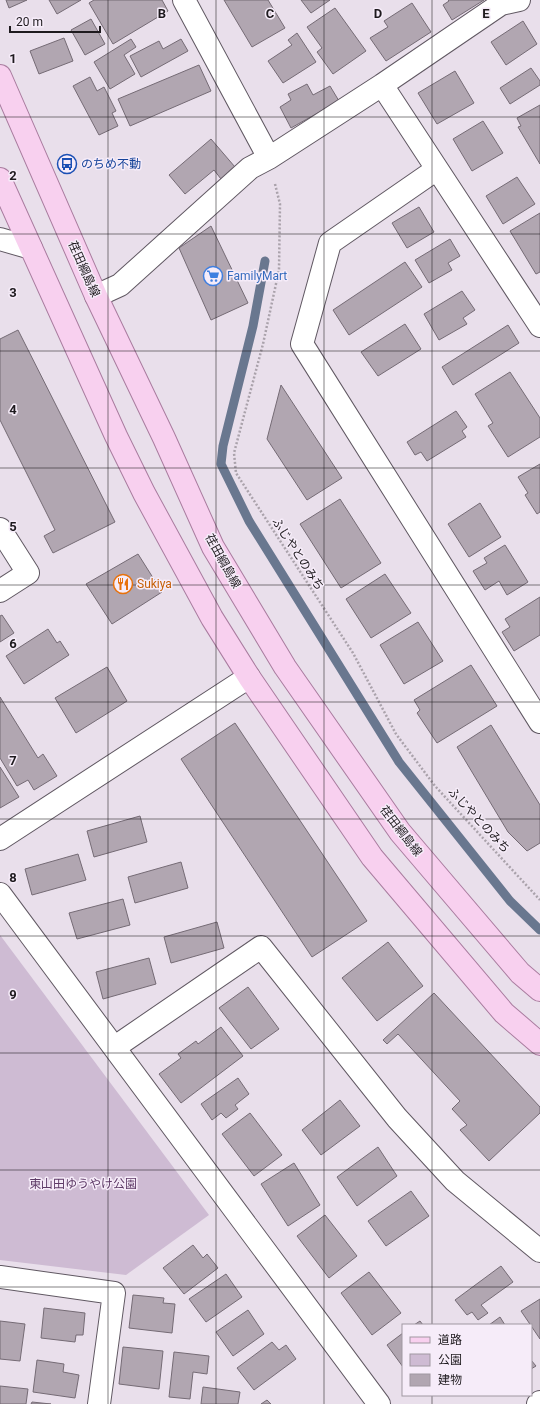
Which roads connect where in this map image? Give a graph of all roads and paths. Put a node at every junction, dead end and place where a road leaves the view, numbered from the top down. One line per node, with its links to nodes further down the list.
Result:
1 (184, 0): 5 (street)
2 (519, 0): 4 (street)
3 (0, 76): 10 (main road, 荏田綱島線)
4 (382, 86): 5 (street); 6 (street)
5 (269, 158): 10 (street); 18 (path, ふじやとのみち)
6 (437, 169): 11 (street); 15 (street)
7 (0, 179): 9 (main road)
8 (0, 239): 9 (street)
9 (31, 248): 14 (main road)
10 (96, 296): 19 (main road, 荏田綱島線)
11 (540, 326)
12 (0, 528): 13 (street)
13 (0, 591)
14 (249, 678): 16 (street); 20 (main road)
15 (540, 722)
16 (0, 839)
17 (0, 894): 21 (street)
18 (540, 900)
19 (540, 990)
20 (540, 1044)
21 (115, 1047): 22 (street); 25 (street)
22 (540, 1251)
23 (0, 1277): 24 (street)
24 (99, 1404)
25 (380, 1404)

